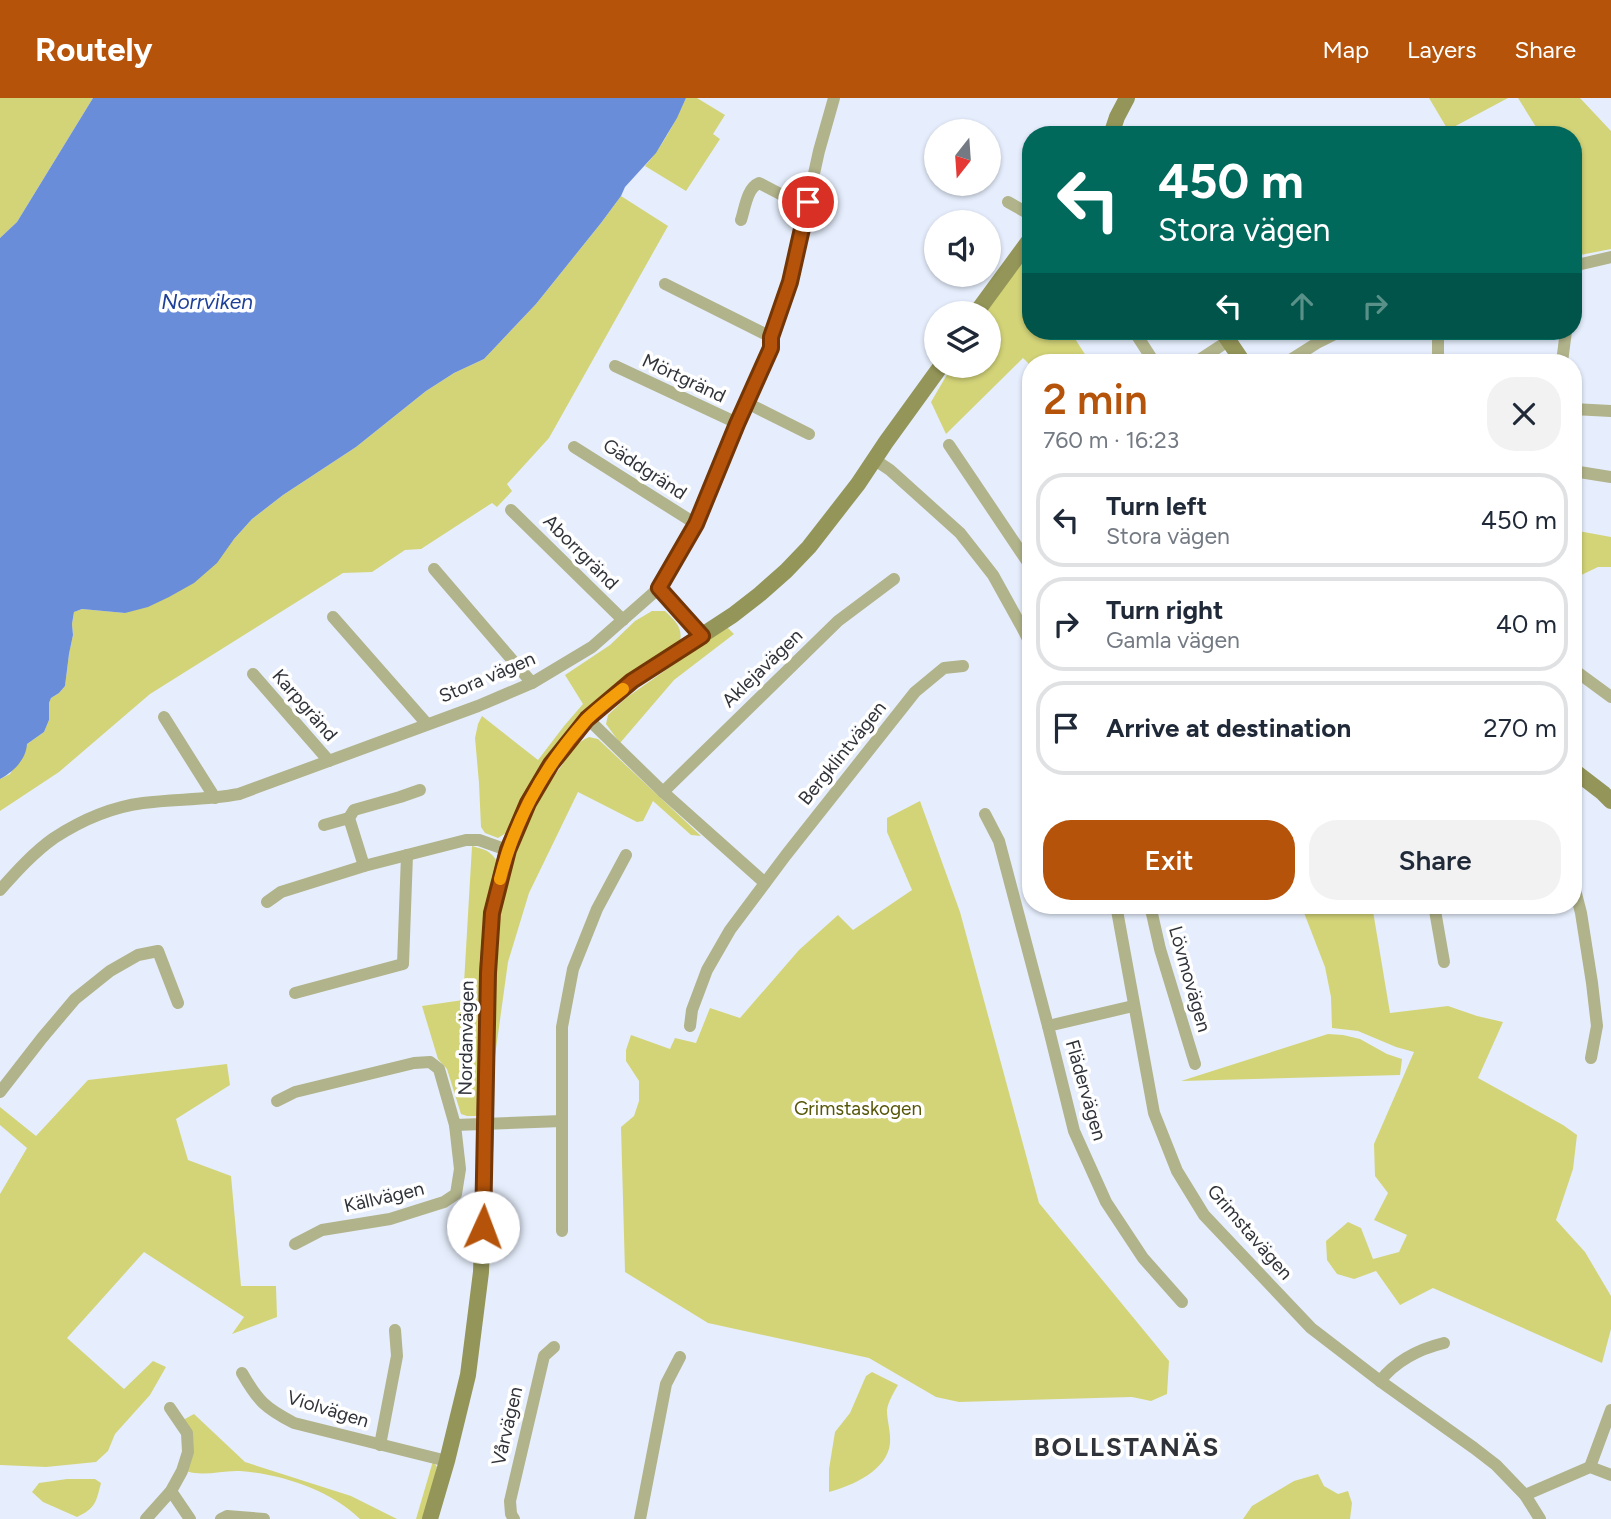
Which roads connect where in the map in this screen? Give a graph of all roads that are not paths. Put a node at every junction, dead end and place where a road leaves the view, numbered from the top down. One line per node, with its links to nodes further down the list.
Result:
1 (834, 98): 4 (street, Stora vägen)
2 (1128, 98): 3 (street)
3 (1114, 126)
4 (808, 202): 7 (street); 13 (street, Stora vägen)
5 (1008, 202): 6 (street)
6 (1022, 210)
7 (741, 220)
8 (1022, 250): 12 (street)
9 (1611, 257): 10 (street)
10 (1582, 264)
11 (664, 284): 13 (street)
12 (985, 301)
13 (771, 337): 20 (street, Stora vägen)
14 (1221, 340): 16 (street)
15 (1323, 340): 17 (street)
16 (1205, 354)
17 (1300, 354)
18 (615, 366): 23 (street, Mörtgränd)
19 (932, 378): 27 (street)
20 (747, 403): 23 (street, Stora vägen); 24 (street)
21 (1582, 409): 22 (street)
22 (1611, 411)
23 (737, 424): 31 (street, Stora vägen)
24 (809, 434)
25 (949, 445): 32 (street)
26 (574, 447): 31 (street, Gäddgränd)
27 (875, 460): 38 (street); 39 (street)
28 (1582, 472): 29 (street)
29 (1611, 477)
30 (511, 510): 37 (street, Aborrgränd)
31 (696, 524): 35 (street, Stora vägen)
32 (1022, 554)
33 (434, 569): 43 (street)
34 (894, 579): 51 (street, Aklejavägen)
35 (659, 588): 37 (street, Stora vägen); 39 (street)
36 (333, 617): 47 (street)
37 (623, 620): 43 (street, Stora vägen)
38 (1022, 627)
39 (702, 636): 46 (street, Nordanvägen)
40 (963, 666): 61 (street, Bergklintvägen)
41 (253, 674): 48 (street, Karpgränd)
42 (1582, 676): 44 (street)
43 (532, 683): 47 (street, Stora vägen)
44 (1611, 697)
45 (164, 717): 53 (street)
46 (587, 719): 51 (street); 57 (street, Nordanvägen)
47 (427, 724): 48 (street, Stora vägen)
48 (329, 761): 53 (street, Stora vägen)
49 (1582, 775): 52 (street)
50 (421, 790): 55 (street)
51 (663, 792): 61 (street)
52 (1608, 793)
53 (215, 798): 62 (street, Stora vägen)
54 (985, 814): 73 (street, Flädervägen)
55 (349, 818): 56 (street); 60 (street)
56 (324, 825)
57 (508, 850): 58 (street); 79 (street, Nordanvägen)
58 (407, 855): 60 (street); 69 (street)
59 (626, 855): 78 (street)
60 (363, 866): 63 (street)
61 (765, 883): 72 (street, Bergklintvägen)
62 (0, 890)
63 (267, 902)
64 (1118, 914): 71 (street, Grimstavägen)
65 (1152, 914): 75 (street, Lövmovägen)
66 (1436, 914): 68 (street)
67 (1580, 914): 74 (street)
68 (1444, 962)
69 (295, 993)
70 (177, 1003): 76 (street)
71 (1133, 1006): 73 (street, Flädervägen); 89 (street, Grimstavägen)
72 (690, 1026)
73 (1048, 1026): 83 (street, Flädervägen)
74 (1591, 1058)
75 (1195, 1064)
76 (0, 1092)
77 (277, 1101): 80 (street, Källvägen)
78 (562, 1121): 79 (street); 81 (street)
79 (486, 1123): 80 (street); 93 (street, Nordanvägen)
80 (455, 1125): 82 (street, Källvägen)
81 (562, 1231)
82 (295, 1244)
83 (1182, 1302)
84 (395, 1331): 92 (street, Violvägen)
85 (1444, 1343): 89 (street)
86 (554, 1347): 103 (street, Vårvägen)
87 (680, 1357): 104 (street)
88 (242, 1373): 92 (street, Violvägen)
89 (1380, 1381): 97 (street, Grimstavägen)
90 (170, 1408): 96 (street)
91 (1611, 1410): 94 (street)
92 (380, 1445): 93 (street, Violvägen)
93 (447, 1461): 102 (street, Nordanvägen)
94 (1590, 1467): 95 (street); 97 (street)
95 (1611, 1475)
96 (171, 1491): 98 (street); 99 (street)
97 (1525, 1495): 105 (street, Grimstavägen)
98 (146, 1519)
99 (190, 1519)
100 (221, 1519): 101 (street)
101 (264, 1519)
102 (430, 1519)
103 (514, 1519)
104 (640, 1519)
105 (1540, 1519)

